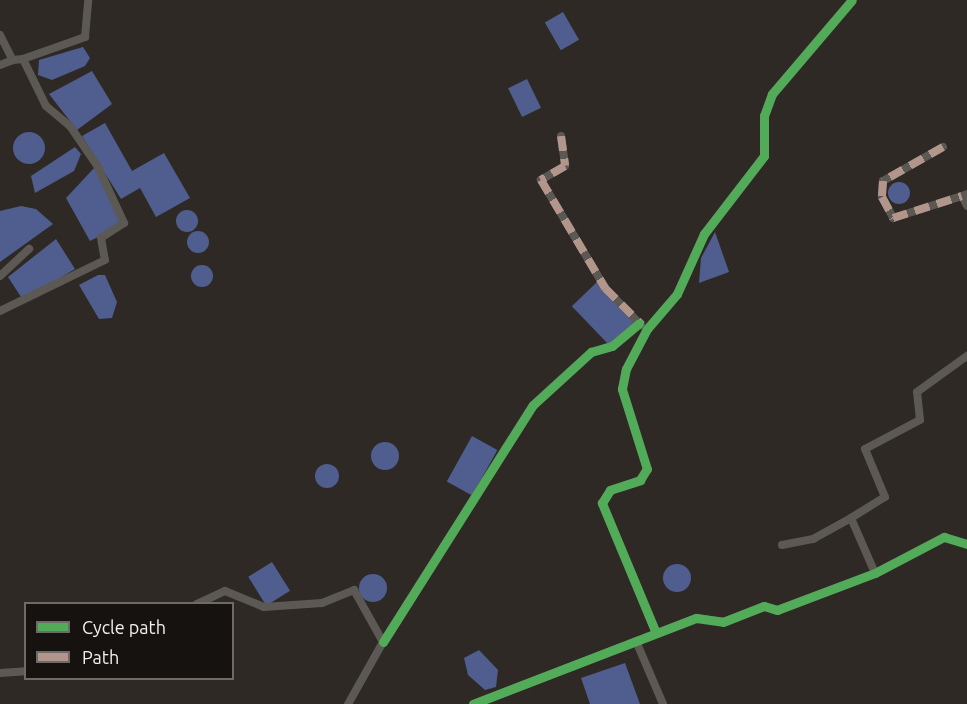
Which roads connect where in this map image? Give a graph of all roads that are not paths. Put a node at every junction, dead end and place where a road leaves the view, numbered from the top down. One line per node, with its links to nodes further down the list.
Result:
1 (88, 0): 4 (street)
2 (852, 0): 14 (street)
3 (0, 35): 5 (street)
4 (23, 58): 5 (street); 13 (street)
5 (13, 60): 6 (street)
6 (0, 65)
7 (561, 136): 14 (street)
8 (944, 147): 9 (street)
9 (964, 195): 10 (street)
10 (967, 206)
11 (29, 249): 12 (street)
12 (0, 276)
13 (0, 311)
14 (643, 326): 21 (street); 23 (street)
15 (967, 356): 16 (street)
16 (851, 518): 18 (street); 19 (street)
17 (967, 544): 19 (street)
18 (782, 545)
19 (875, 573): 21 (street)
20 (199, 602): 23 (street)
21 (656, 633): 22 (street)
22 (636, 641): 27 (street); 28 (street)
23 (383, 642): 26 (street)
24 (24, 671): 25 (street)
25 (0, 674)
26 (348, 704)
27 (473, 704)
28 (663, 704)

